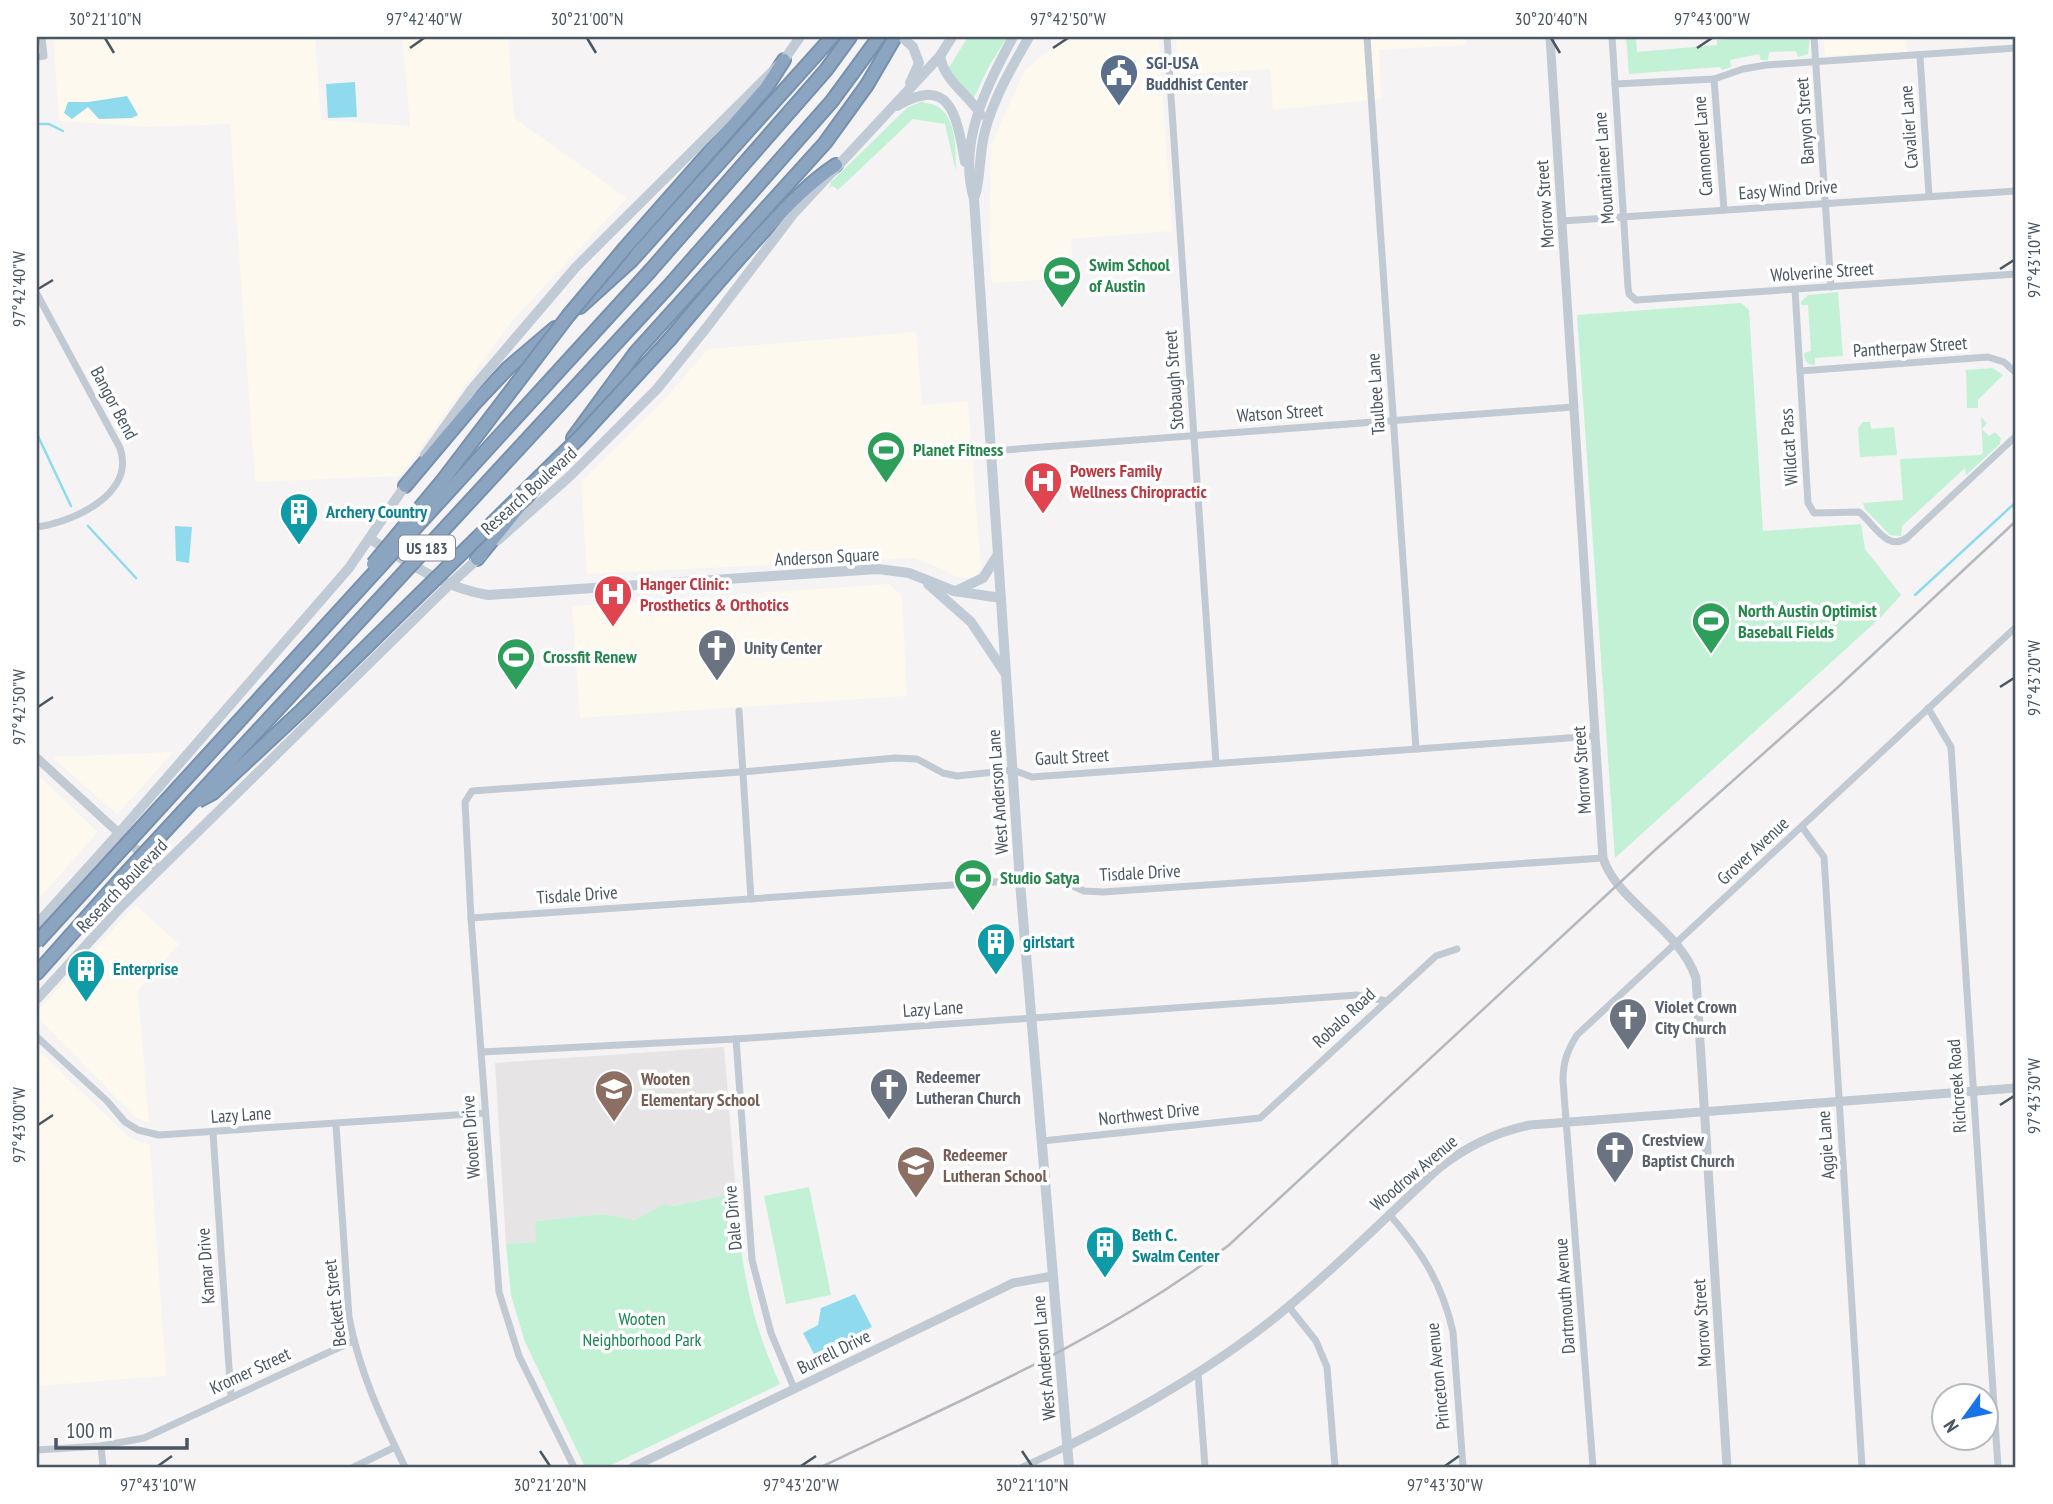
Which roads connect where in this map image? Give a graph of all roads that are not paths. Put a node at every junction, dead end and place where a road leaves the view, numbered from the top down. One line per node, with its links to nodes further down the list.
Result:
1 (42, 37): 19 (street)
2 (800, 37): 20 (main road, Research Boulevard)
3 (832, 37): 49 (highway)
4 (850, 37): 57 (highway, US 183, bridge)
5 (895, 37): 53 (highway)
6 (902, 37): 24 (main road)
7 (952, 37): 17 (main road, Research Boulevard)
8 (1013, 37): 25 (main road, West Anderson Lane)
9 (1029, 37): 27 (main road)
10 (1167, 37): 46 (street, Stobaugh Street)
11 (1367, 37): 45 (street, Taulbee Lane)
12 (1550, 37): 36 (street, Morrow Street)
13 (1612, 37): 23 (street, Mountaineer Lane)
14 (1814, 37): 21 (street, Banyon Street)
15 (876, 41): 70 (highway, US 183, bridge)
16 (2016, 48): 18 (street)
17 (940, 56): 24 (main road, Research Boulevard); 25 (main road)
18 (1920, 56): 21 (street); 31 (street, Cavalier Lane)
19 (40, 57)
20 (784, 60): 49 (main road, Research Boulevard); 57 (highway, bridge)
21 (1816, 63): 22 (street); 33 (street, Banyon Street)
22 (1714, 79): 23 (street); 34 (street, Cannoneer Lane)
23 (1615, 84): 35 (street, Mountaineer Lane)
24 (905, 92): 26 (main road, Research Boulevard)
25 (978, 110): 27 (main road); 29 (main road, West Anderson Lane)
26 (887, 112): 28 (main road, Research Boulevard); 29 (main road)
27 (985, 132): 32 (main road, West Anderson Lane)
28 (836, 165): 53 (main road, Research Boulevard); 70 (highway, bridge)
29 (969, 181): 32 (main road, West Anderson Lane)
30 (2016, 191): 31 (street, Easy Wind Drive)
31 (1929, 196): 33 (street, Easy Wind Drive)
32 (974, 198): 48 (main road, West Anderson Lane)
33 (1826, 204): 34 (street, Easy Wind Drive); 38 (street, Banyon Street)
34 (1724, 210): 35 (street, Easy Wind Drive)
35 (1623, 216): 36 (street, Easy Wind Drive); 41 (street, Mountaineer Lane)
36 (1562, 220): 44 (street, Morrow Street)
37 (2016, 274): 38 (street, Wolverine Street)
38 (1831, 287): 39 (street, Wolverine Street)
39 (1795, 290): 41 (street, Wolverine Street); 42 (street, Wildcat Pass)
40 (37, 294): 50 (street, Bangor Bend)
41 (1631, 296)
42 (1800, 371): 43 (street, Pantherpaw Street); 47 (street, Wildcat Pass)
43 (2016, 373)
44 (1573, 407): 45 (street, Watson Street); 63 (street, Morrow Street)
45 (1394, 420): 46 (street, Watson Street); 64 (street, Taulbee Lane)
46 (1193, 435): 48 (street, Watson Street); 66 (street, Stobaugh Street)
47 (2016, 436)
48 (990, 451): 52 (main road, West Anderson Lane)
49 (405, 486): 51 (main road, Research Boulevard)
50 (37, 527)
51 (370, 539): 55 (main road, Anderson Square); 72 (main road, Research Boulevard)
52 (998, 555): 56 (main road); 58 (main road, West Anderson Lane)
53 (477, 559): 55 (main road, Research Boulevard)
54 (922, 580): 55 (main road, Anderson Square); 56 (main road, Anderson Square); 60 (main road)
55 (449, 585): 76 (main road, Research Boulevard)
56 (954, 591): 58 (main road, Anderson Square)
57 (352, 597): 81 (highway, US 183, bridge)
58 (1001, 598): 60 (main road, West Anderson Lane)
59 (2016, 627): 61 (street, Grover Avenue)
60 (1006, 676): 67 (main road, West Anderson Lane)
61 (1928, 708): 71 (street, Grover Avenue); 92 (street, Richcreek Road)
62 (739, 711): 68 (street)
63 (1595, 736): 64 (street, Gault Street); 75 (street, Morrow Street)
64 (1416, 749): 66 (street, Gault Street)
65 (37, 758): 72 (street)
66 (1216, 763): 67 (street, Gault Street)
67 (1013, 770): 68 (street, Gault Street); 77 (main road, West Anderson Lane)
68 (744, 771): 69 (street, Gault Street); 78 (street)
69 (472, 792): 79 (street, Wooten Drive)
70 (185, 808): 84 (highway, US 183, bridge)
71 (1802, 827): 82 (street, Grover Avenue); 93 (street, Aggie Lane)
72 (119, 833): 73 (street); 74 (main road, Research Boulevard)
73 (130, 843): 74 (main road); 76 (street)
74 (109, 845): 80 (main road, Research Boulevard)
75 (1603, 858): 77 (street, Tisdale Drive); 82 (street, Morrow Street)
76 (159, 870): 85 (main road, Research Boulevard)
77 (1020, 882): 78 (street, Tisdale Drive); 87 (main road, West Anderson Lane)
78 (751, 899): 79 (street, Tisdale Drive)
79 (471, 918): 90 (street, Wooten Drive)
80 (37, 924)
81 (37, 942)
82 (1676, 944): 94 (street, Morrow Street); 97 (street, Grover Avenue)
83 (1457, 949): 86 (street, Robalo Road)
84 (37, 972)
85 (37, 999)
86 (1386, 1001): 87 (street, Lazy Lane); 96 (street, Robalo Road)
87 (1032, 1017): 89 (street, Lazy Lane); 100 (main road, West Anderson Lane)
88 (37, 1037): 99 (street, Lazy Lane)
89 (736, 1039): 90 (street, Lazy Lane); 106 (street, Dale Drive)
90 (482, 1052): 95 (street, Wooten Drive)
91 (2016, 1088): 92 (street, Woodrow Avenue)
92 (1973, 1091): 93 (street, Woodrow Avenue); 125 (street, Richcreek Road)
93 (1839, 1101): 94 (street, Woodrow Avenue); 124 (street, Aggie Lane)
94 (1705, 1111): 97 (street, Woodrow Avenue); 123 (street, Morrow Street)
95 (485, 1113): 98 (street, Lazy Lane); 115 (street, Wooten Drive)
96 (1260, 1118): 100 (street, Northwest Drive)
97 (1568, 1122): 101 (street, Woodrow Avenue); 122 (street, Dartmouth Avenue)
98 (336, 1125): 99 (street, Lazy Lane); 104 (street, Beckett Street)
99 (214, 1133): 107 (street, Kamar Drive)
100 (1042, 1142): 102 (main road, West Anderson Lane)
101 (1389, 1214): 103 (street, Woodrow Avenue); 121 (street, Princeton Avenue)
102 (1053, 1276): 106 (street, Burrell Drive); 109 (main road, West Anderson Lane)
103 (1289, 1307): 105 (street, Woodrow Avenue); 120 (street)
104 (353, 1340): 107 (street, Kromer Street); 110 (street, Beckett Street)
105 (1198, 1373): 109 (street, Woodrow Avenue); 119 (street)
106 (794, 1388): 116 (street, Burrell Drive)
107 (231, 1397): 108 (street, Kromer Street)
108 (102, 1446): 111 (street, Kromer Street); 112 (street)
109 (1068, 1446): 117 (street); 118 (main road, West Anderson Lane)
110 (395, 1447): 113 (street); 114 (street, Beckett Street)
111 (37, 1450)
112 (103, 1467)
113 (354, 1467)
114 (405, 1467)
115 (574, 1467)
116 (633, 1467)
117 (1023, 1467)
118 (1069, 1467)
119 (1205, 1467)
120 (1335, 1467)
121 (1463, 1467)
122 (1592, 1467)
123 (1727, 1467)
124 (1862, 1467)
125 (1998, 1467)

